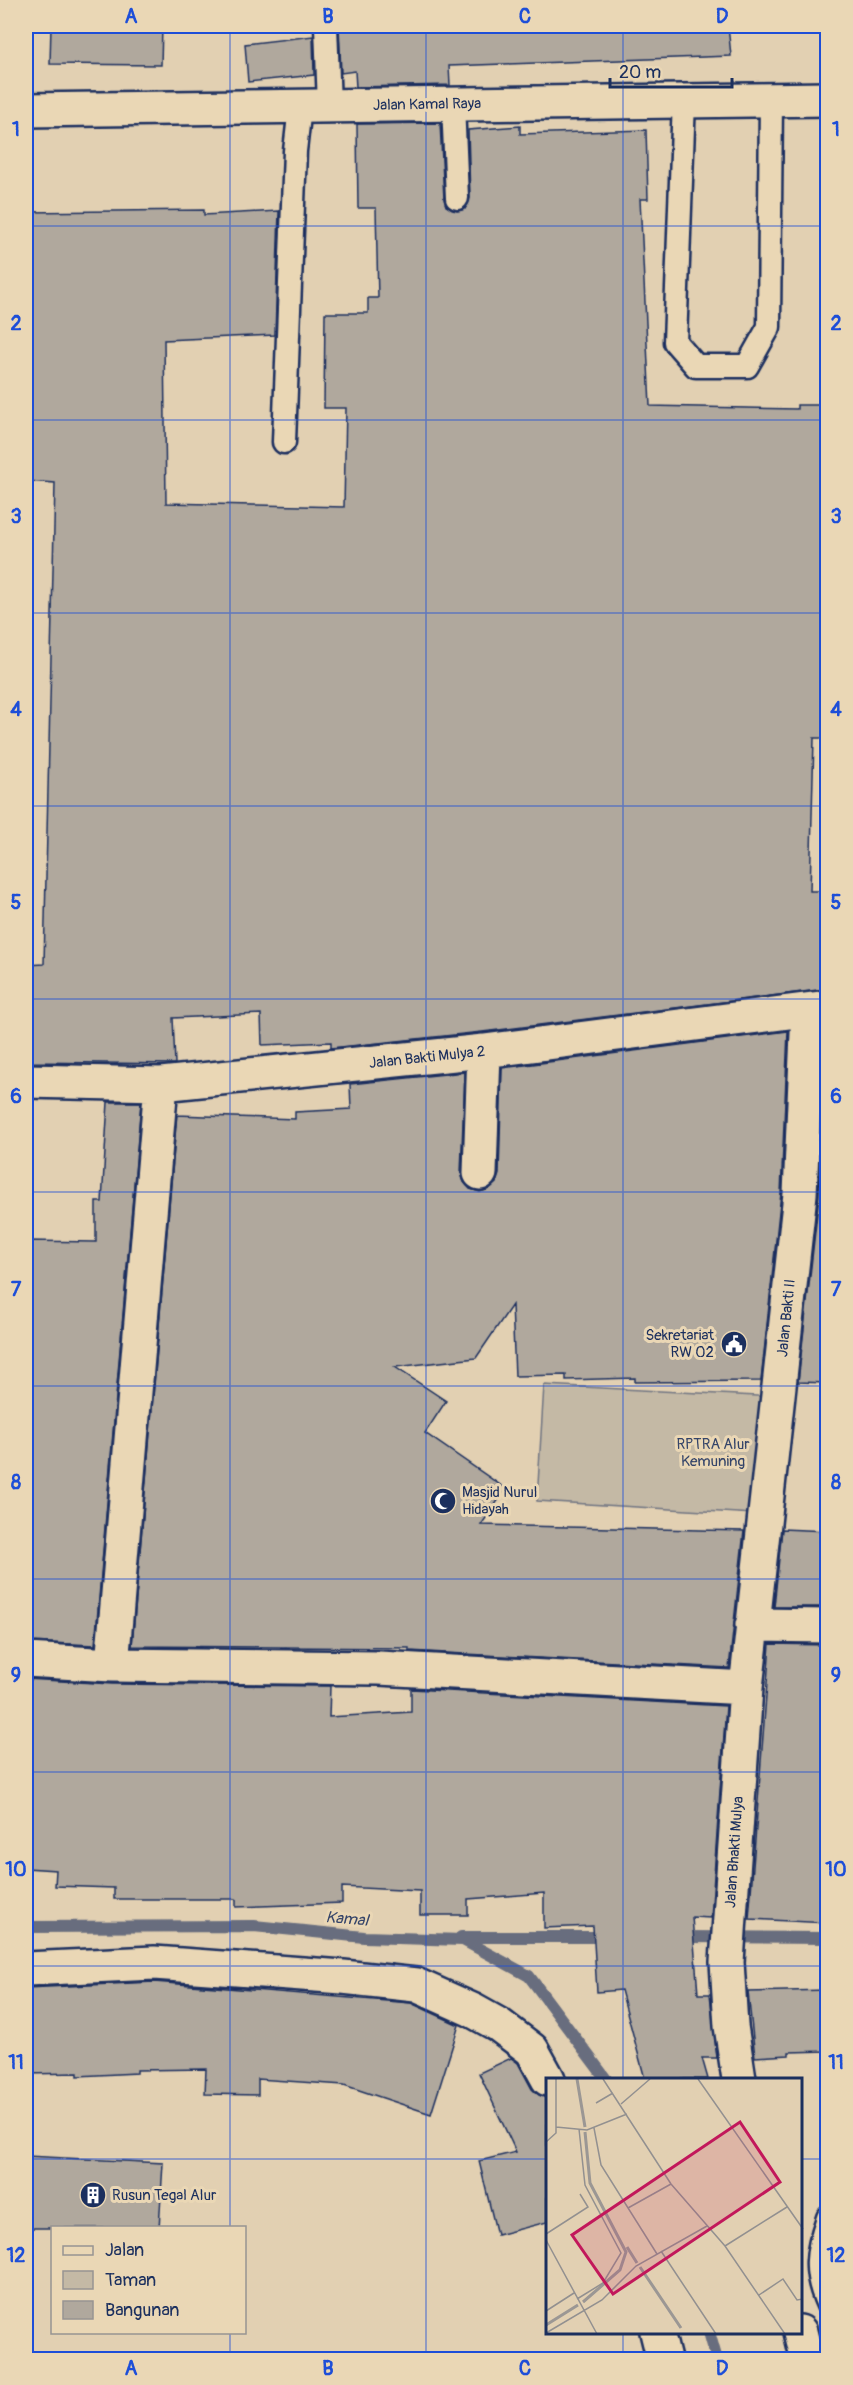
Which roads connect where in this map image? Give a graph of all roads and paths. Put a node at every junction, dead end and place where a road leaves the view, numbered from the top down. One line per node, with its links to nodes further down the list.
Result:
1 (326, 26): 6 (lane)
2 (771, 99): 3 (street, Jalan Kamal Raya); 4 (street, Jalan Kamal Raya); 4 (lane)
3 (828, 99)
4 (684, 100): 5 (street, Jalan Kamal Raya)
5 (453, 104): 6 (street, Jalan Kamal Raya); 8 (lane)
6 (314, 106): 7 (street, Jalan Kamal Raya); 9 (lane)
7 (26, 110)
8 (457, 198)
9 (284, 442)
10 (818, 1009): 11 (street, Jalan Bakti Mulya 2); 15 (street, Jalan Bakti II)
11 (484, 1051): 13 (street, Jalan Bakti Mulya 2); 14 (street)
12 (26, 1081): 13 (street, Jalan Bakti Mulya 2)
13 (161, 1084): 18 (street)
14 (480, 1173)
15 (752, 1625): 16 (street); 19 (street, Jalan Bhakti Mulya)
16 (828, 1626)
17 (26, 1660): 18 (street)
18 (112, 1665): 19 (street)
19 (746, 1688): 22 (street, Jalan Bhakti Mulya)
20 (26, 1969): 21 (street)
21 (547, 2078)
22 (739, 2078)
23 (828, 2218): 24 (lane)
24 (828, 2305)
25 (658, 2334): 27 (street)
26 (800, 2334): 28 (street)
27 (664, 2360)
28 (807, 2360)

